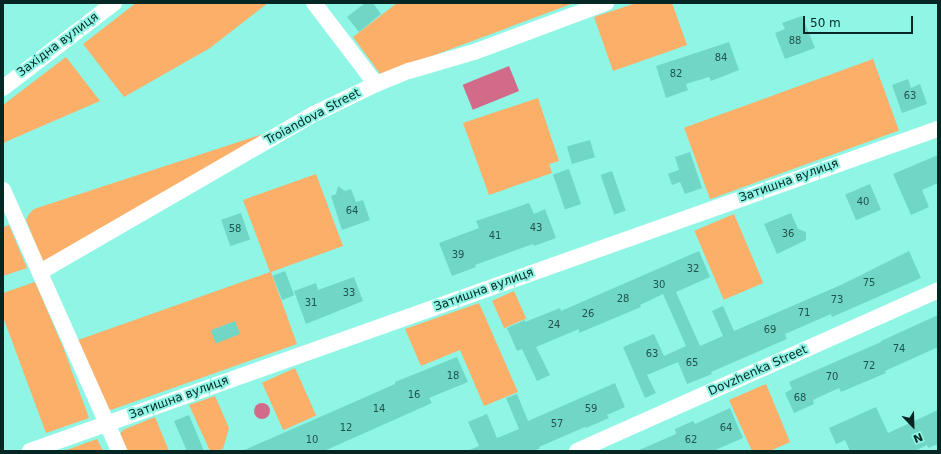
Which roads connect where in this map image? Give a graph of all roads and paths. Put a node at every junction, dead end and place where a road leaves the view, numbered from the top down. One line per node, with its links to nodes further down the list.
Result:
1 (114, 3): 5 (street, Західна вулиця)
2 (314, 3): 4 (street)
3 (606, 3): 4 (street, Troiandova Street)
4 (376, 84): 8 (street, Troiandova Street)
5 (3, 88)
6 (938, 128): 10 (street, Затишна вулиця)
7 (3, 190): 8 (street)
8 (40, 272): 10 (street)
9 (938, 290): 13 (street, Dovzhenka Street)
10 (108, 423): 11 (street, Затишна вулиця); 12 (street)
11 (30, 451)
12 (119, 451)
13 (577, 451)

